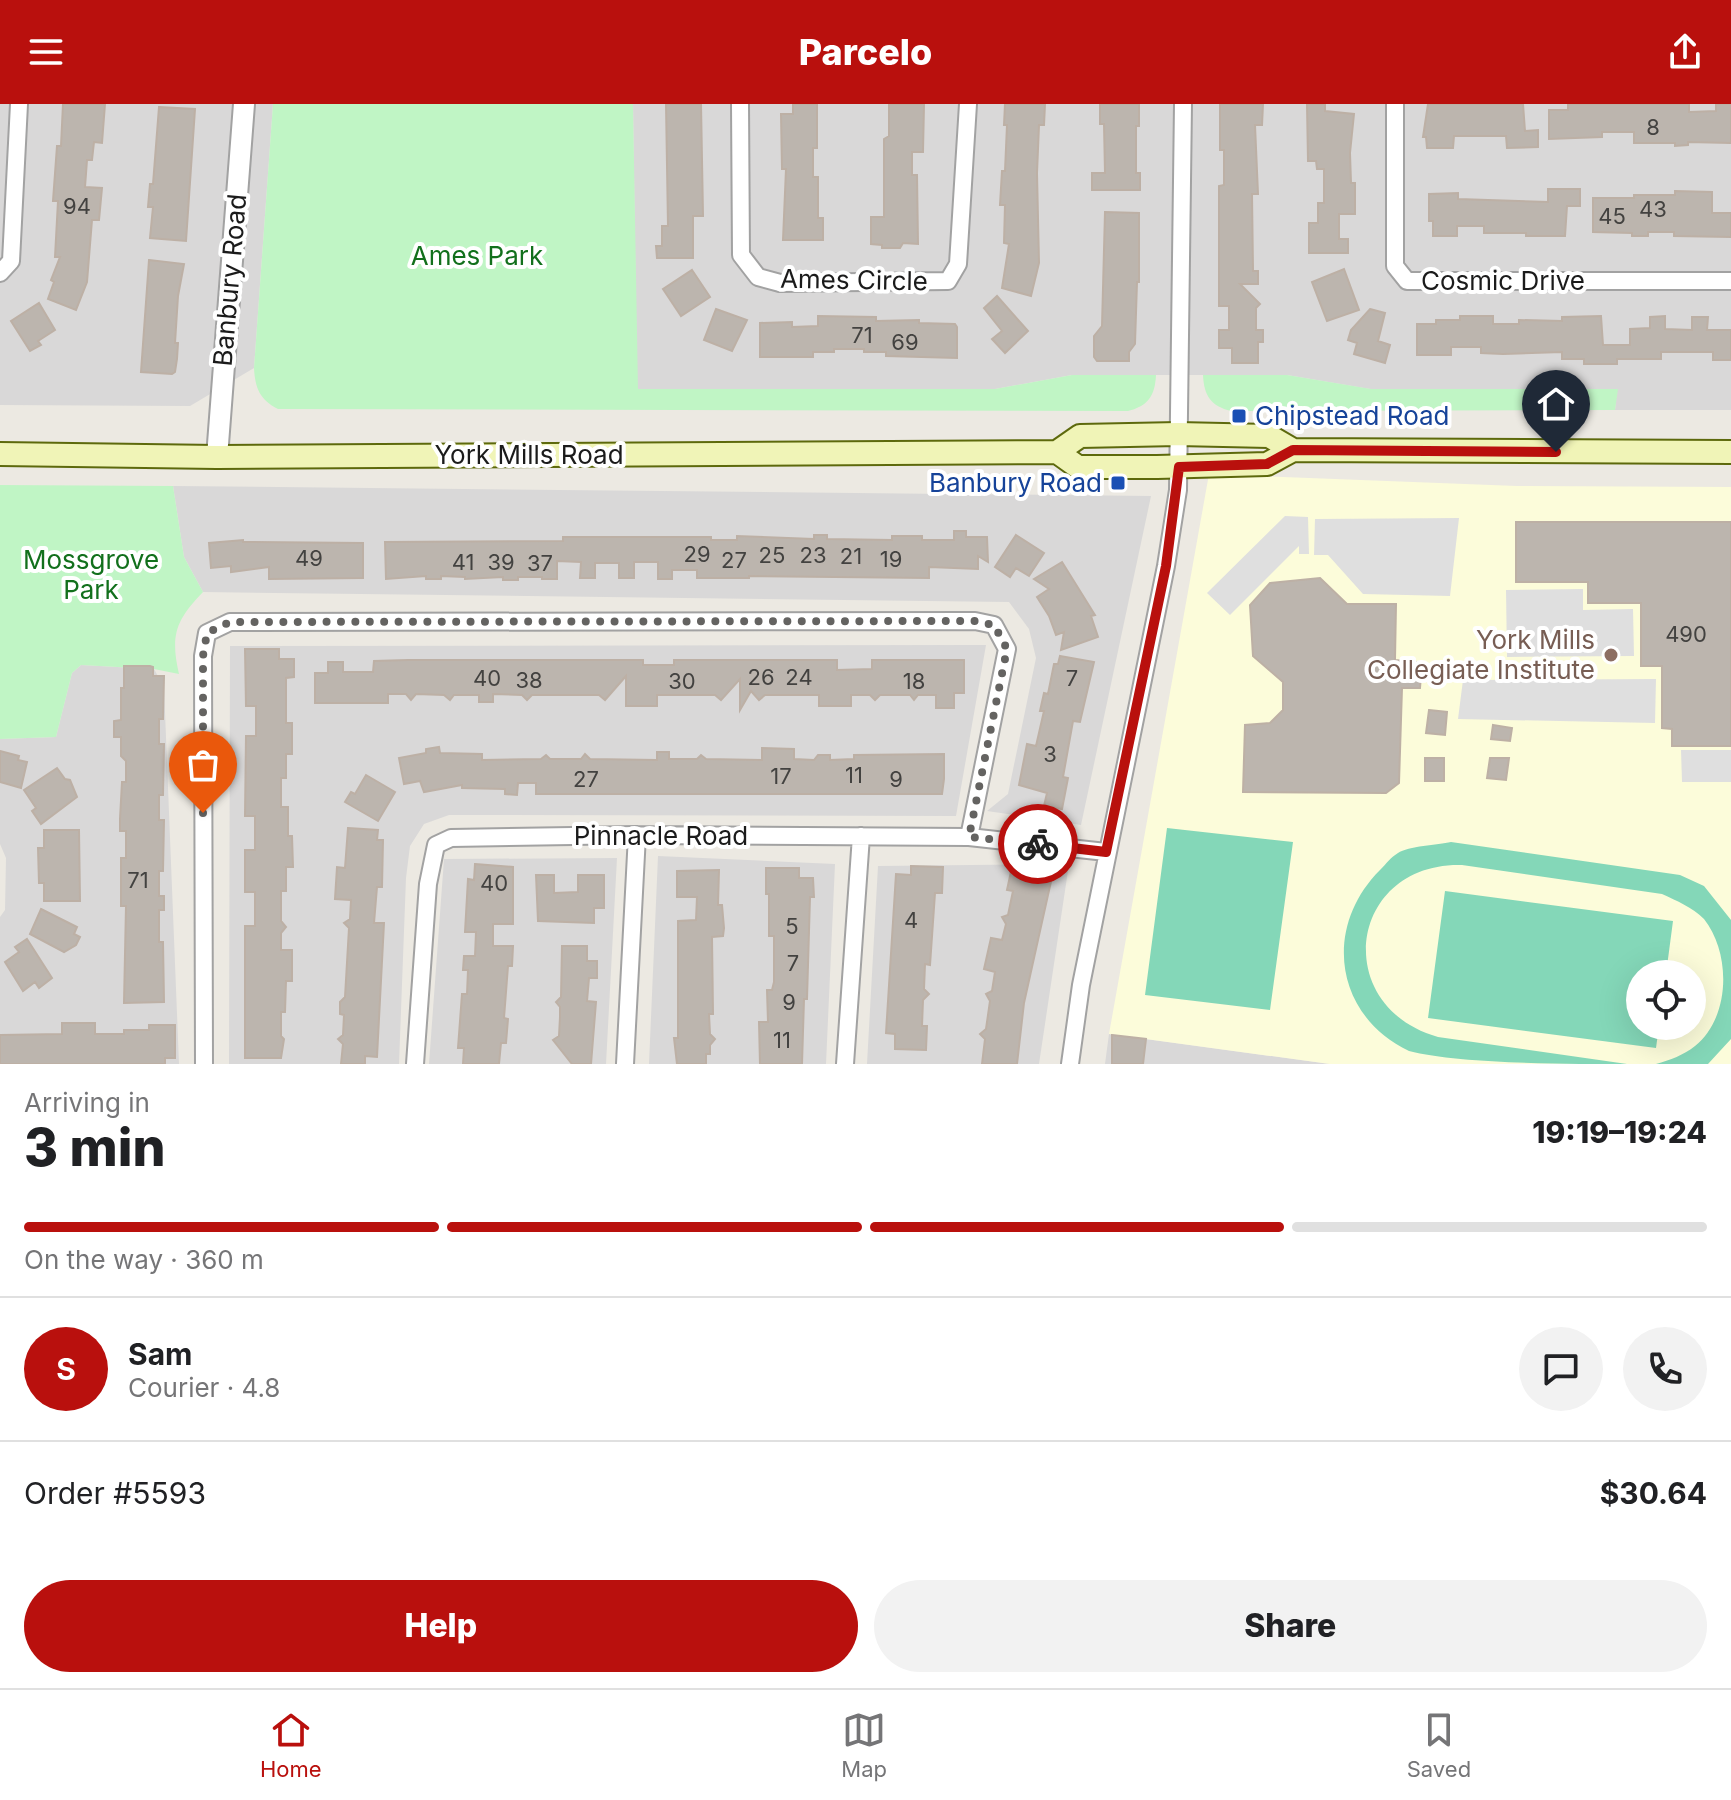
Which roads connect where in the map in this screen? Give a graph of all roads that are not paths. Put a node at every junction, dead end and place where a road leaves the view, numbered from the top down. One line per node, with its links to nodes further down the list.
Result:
1 (19, 104): 7 (street)
2 (244, 104): 14 (street, Banbury Road)
3 (740, 104): 4 (street, Ames Circle)
4 (968, 104)
5 (1183, 104): 9 (street)
6 (1395, 104): 8 (street, Cosmic Drive)
7 (0, 273)
8 (1731, 281)
9 (1178, 434): 10 (main road, York Mills Road); 11 (main road, York Mills Road); 15 (street)
10 (1293, 450): 12 (main road, York Mills Road); 15 (main road, York Mills Road)
11 (1057, 452): 14 (main road, York Mills Road); 15 (main road, York Mills Road)
12 (1731, 452)
13 (0, 454): 14 (main road, York Mills Road)
14 (217, 457)
15 (1179, 467): 19 (street)
16 (637, 835): 17 (street, Pinnacle Road); 21 (street, Pinnacle Road); 22 (street)
17 (861, 836): 18 (street, Pinnacle Road); 23 (street)
18 (969, 837): 19 (street, Pinnacle Road); 20 (street)
19 (1106, 852): 24 (street)
20 (204, 1064)
21 (415, 1064)
22 (625, 1064)
23 (845, 1064)
24 (1070, 1064)

